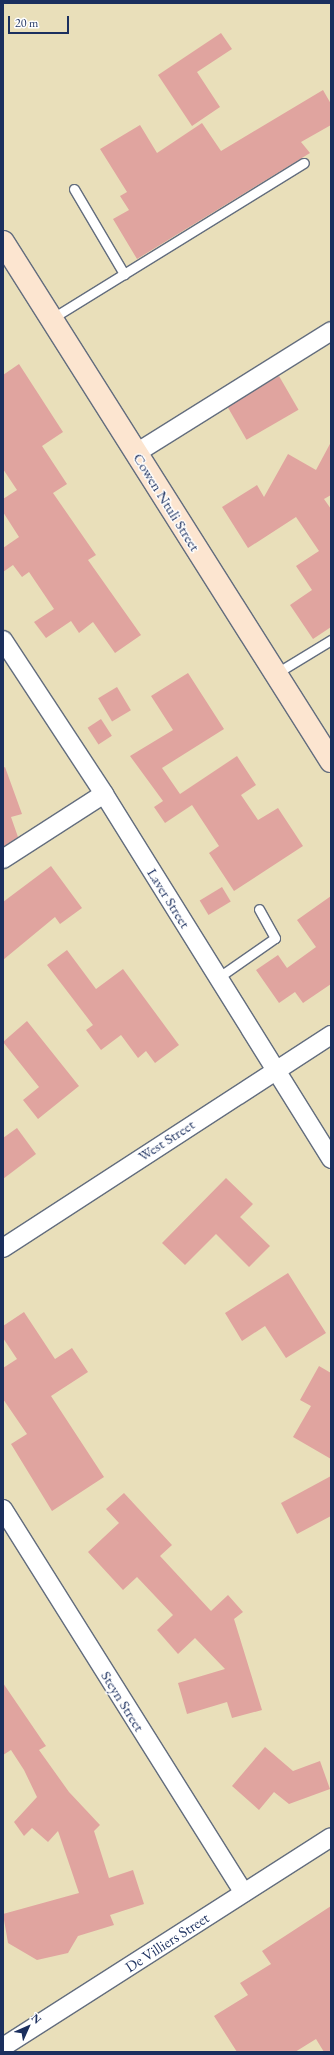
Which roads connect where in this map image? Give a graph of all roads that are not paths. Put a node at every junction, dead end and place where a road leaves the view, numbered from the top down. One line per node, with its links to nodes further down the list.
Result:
1 (304, 163): 4 (lane)
2 (74, 189): 4 (lane)
3 (3, 242): 5 (street, Cowen Ntuli Street)
4 (124, 274): 5 (lane)
5 (51, 319): 7 (street, Cowen Ntuli Street)
6 (331, 331): 7 (street)
7 (136, 453): 10 (street, Cowen Ntuli Street)
8 (3, 640): 12 (street, Laver Street)
9 (331, 640): 10 (lane)
10 (275, 674): 11 (street, Cowen Ntuli Street)
11 (331, 761)
12 (104, 794): 13 (street); 15 (street, Laver Street)
13 (3, 859)
14 (259, 909): 15 (lane)
15 (219, 977): 17 (street, Laver Street)
16 (331, 1035): 17 (street, West Street)
17 (276, 1069): 18 (street, Laver Street); 19 (street, West Street)
18 (331, 1159)
19 (3, 1248)
20 (3, 1509): 22 (street, Steyn Street)
21 (331, 1837): 22 (street, De Villiers Street)
22 (244, 1893): 23 (street, De Villiers Street)
23 (3, 2046)

